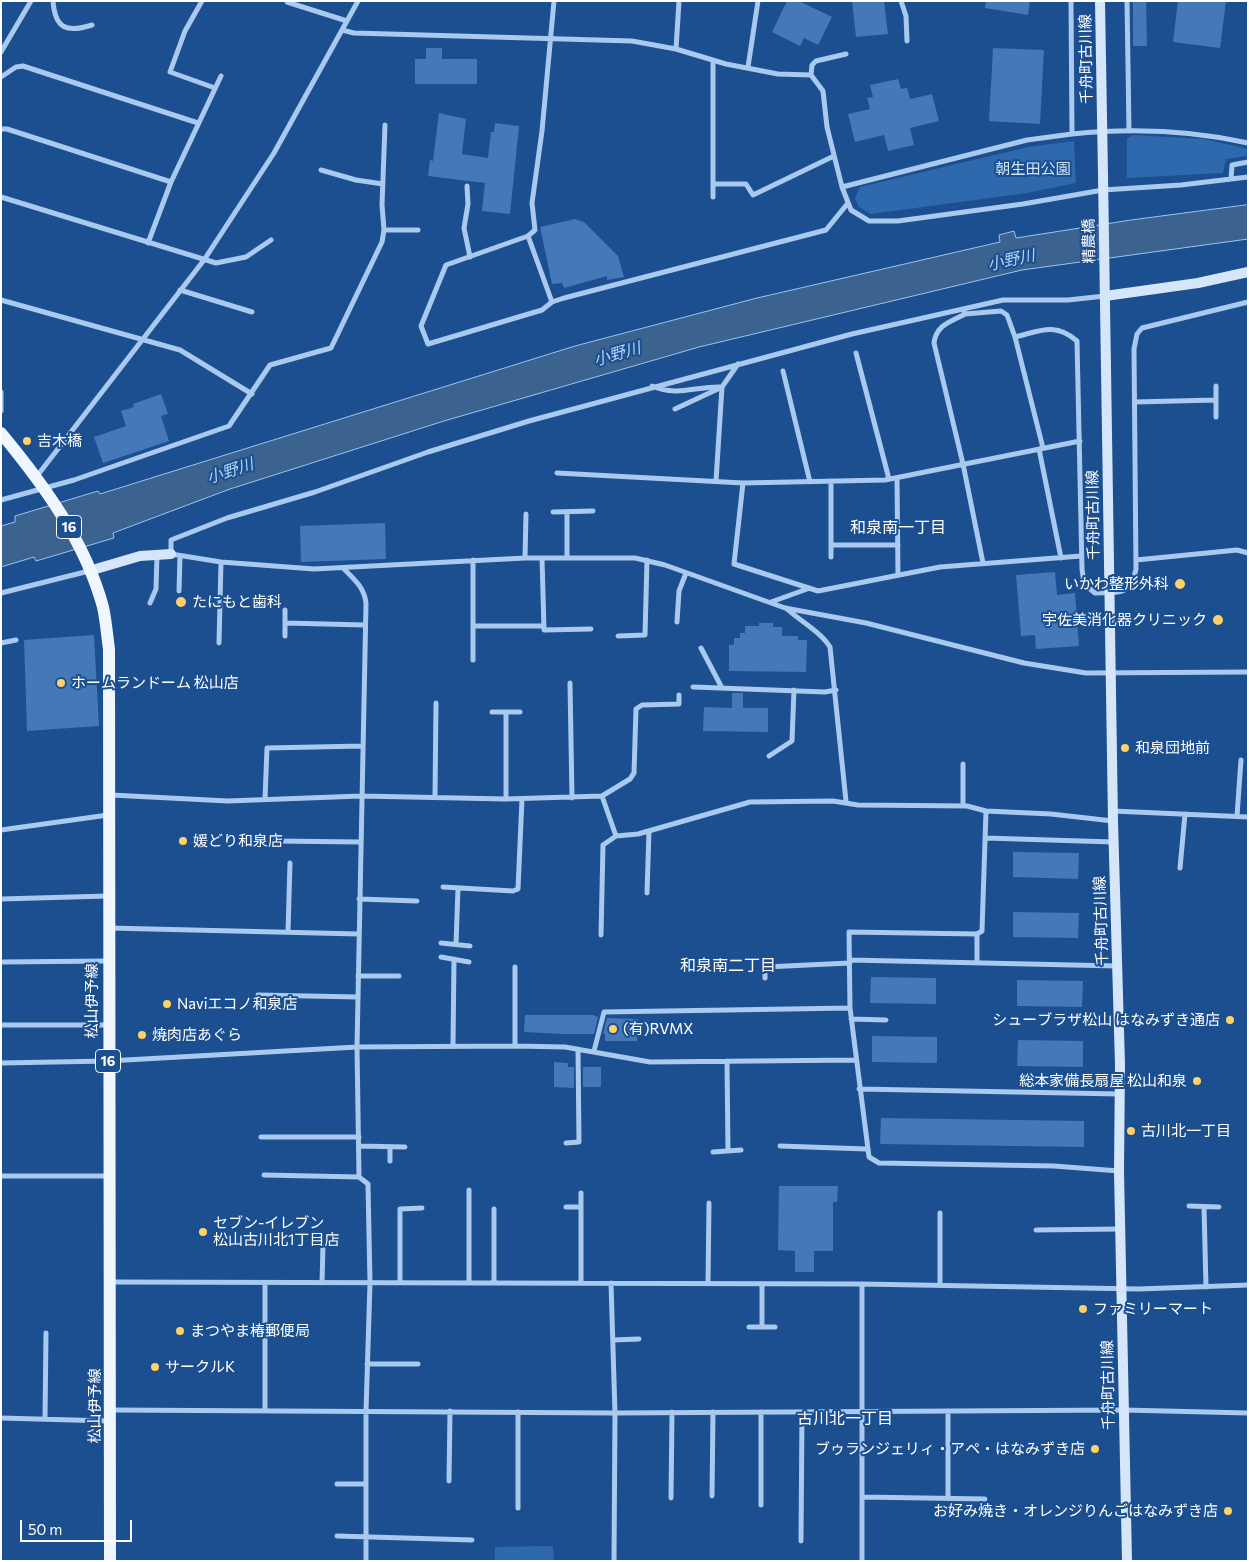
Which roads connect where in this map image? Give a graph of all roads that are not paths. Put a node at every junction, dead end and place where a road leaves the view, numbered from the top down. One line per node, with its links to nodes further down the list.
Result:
1 (31, 1): 19 (street)
2 (53, 1): 14 (street)
3 (202, 1): 26 (street)
4 (358, 1): 13 (street)
5 (554, 1): 16 (street)
6 (679, 1): 18 (street)
7 (758, 1): 22 (street)
8 (901, 1): 17 (street)
9 (1071, 1): 31 (street)
10 (1100, 1): 43 (street, 千舟町古川線, bridge)
11 (1127, 1): 30 (street)
12 (288, 2): 13 (street)
13 (347, 21): 15 (street)
14 (92, 25)
15 (342, 30): 16 (street); 53 (street)
16 (552, 39): 18 (street); 49 (street)
17 (907, 41)
18 (676, 49): 21 (street)
19 (1, 52)
20 (846, 54): 23 (street)
21 (713, 60): 22 (street); 40 (street)
22 (748, 68): 23 (street)
23 (811, 75): 33 (street)
24 (1, 76): 27 (street)
25 (221, 76): 26 (street)
26 (215, 88): 27 (street)
27 (198, 123): 38 (street)
28 (385, 124): 39 (street)
29 (1, 129): 38 (street)
30 (1129, 130): 31 (street); 32 (street)
31 (1072, 134): 42 (street)
32 (1248, 143)
33 (834, 156): 40 (street); 42 (street)
34 (1248, 162): 37 (street)
35 (320, 170): 39 (street)
36 (1248, 177): 37 (street)
37 (1231, 179): 43 (street)
38 (170, 182): 51 (street)
39 (383, 184): 47 (street)
40 (713, 184): 45 (street)
41 (466, 186): 52 (street)
42 (842, 187): 46 (street)
43 (1104, 190): 46 (street); 55 (street, 精農橋)
44 (1, 197): 51 (street)
45 (713, 197)
46 (848, 203): 59 (street)
47 (384, 230): 48 (street); 72 (street)
48 (418, 230)
49 (528, 236): 52 (street); 59 (street)
50 (271, 240): 53 (street)
51 (148, 243): 53 (street)
52 (470, 257): 59 (street)
53 (204, 260): 56 (street)
54 (1248, 272): 57 (street)
55 (1104, 280): 57 (street, 千舟町古川線)
56 (180, 290): 61 (street); 64 (street)
57 (1104, 296): 62 (street); 119 (street, 千舟町古川線)
58 (1, 300): 64 (street)
59 (552, 302)
60 (1248, 302): 74 (street)
61 (252, 312)
62 (964, 312): 63 (street); 66 (street); 81 (street)
63 (1015, 337): 79 (street); 80 (street)
64 (143, 338): 72 (street); 83 (street)
65 (856, 353): 85 (street)
66 (739, 363): 68 (street); 70 (street)
67 (783, 371): 88 (street)
68 (652, 386): 70 (street); 100 (street)
69 (1216, 386): 73 (street)
70 (722, 387): 75 (street); 86 (street)
71 (1, 392): 76 (street)
72 (252, 394): 90 (street)
73 (1216, 400): 74 (street); 77 (street)
74 (1135, 402): 109 (street)
75 (675, 409)
76 (1, 410)
77 (1216, 417)
78 (1, 433): 83 (main road, 16)
79 (1080, 440): 80 (street); 101 (street)
80 (1041, 448): 81 (street); 106 (street)
81 (963, 464): 84 (street); 111 (street)
82 (557, 474): 86 (street)
83 (37, 476): 90 (main road, 16)
84 (897, 478): 85 (street); 97 (street)
85 (889, 479): 87 (street)
86 (716, 481): 89 (street)
87 (831, 481): 88 (street); 96 (street)
88 (810, 482): 89 (street)
89 (743, 483): 116 (street)
90 (46, 490): 91 (street); 112 (main road, 16)
91 (1, 500)
92 (593, 511): 94 (street)
93 (553, 512): 94 (street)
94 (567, 512): 105 (street)
95 (526, 514): 103 (street)
96 (831, 546): 97 (street); 102 (street)
97 (898, 546): 115 (street)
98 (1248, 553): 109 (street)
99 (157, 555): 100 (street); 112 (street); 120 (street)
100 (175, 555): 110 (street); 117 (street)
101 (1081, 556): 106 (street); 119 (street)
102 (831, 557)
103 (525, 558): 104 (street); 107 (street)
104 (542, 558): 105 (street); 128 (street)
105 (567, 558): 108 (street)
106 (1061, 558): 111 (street)
107 (473, 560): 113 (street); 127 (street)
108 (647, 560): 114 (street); 131 (street)
109 (1136, 560): 119 (street)
110 (221, 562): 113 (street); 134 (street)
111 (983, 563): 115 (street)
112 (88, 568): 118 (street); 153 (main road, 松山伊予線 / 16)
113 (343, 568): 126 (street)
114 (686, 573): 121 (street); 124 (street)
115 (898, 575): 116 (street)
116 (810, 588): 121 (street)
117 (179, 591)
118 (1, 593)
119 (1109, 593): 138 (street, 千舟町古川線)
120 (150, 602)
121 (771, 602): 122 (street)
122 (785, 608): 138 (street); 143 (street)
123 (285, 610): 125 (street)
124 (678, 622)
125 (285, 624): 126 (street); 130 (street)
126 (366, 625): 149 (street)
127 (474, 626): 128 (street); 136 (street)
128 (544, 626): 129 (street)
129 (591, 629)
130 (285, 636)
131 (618, 636)
132 (16, 640): 133 (street)
133 (1, 643)
134 (219, 643)
135 (701, 648): 141 (street)
136 (473, 660)
137 (1248, 672): 138 (street)
138 (1111, 673): 166 (street, 千舟町古川線)
139 (570, 682): 157 (street)
140 (693, 686): 141 (street)
141 (722, 688): 142 (street)
142 (794, 690): 143 (street); 150 (street)
143 (836, 690): 161 (street)
144 (679, 695): 155 (street)
145 (436, 704): 156 (street)
146 (492, 712): 147 (street)
147 (506, 712): 148 (street); 159 (street)
148 (520, 712)
149 (362, 746): 154 (street); 158 (street)
150 (769, 756)
151 (1241, 760): 167 (street)
152 (963, 764): 162 (street)
153 (108, 795): 158 (street); 165 (main road, 松山伊予線 / 16)
154 (361, 796): 156 (street); 158 (street); 174 (street)
155 (602, 796): 157 (street); 171 (street)
156 (434, 797): 159 (street)
157 (572, 798): 160 (street)
158 (265, 799)
159 (506, 799): 160 (street)
160 (522, 799): 179 (street)
161 (846, 801): 162 (street); 170 (street)
162 (963, 806): 163 (street)
163 (986, 811): 166 (street); 172 (street)
164 (1185, 814): 166 (street); 167 (street); 177 (street)
165 (108, 815): 169 (street); 181 (main road, 松山伊予線 / 16)
166 (1113, 816): 175 (street, 千舟町古川線)
167 (1237, 816): 168 (street)
168 (1248, 817)
169 (1, 830)
170 (649, 831): 171 (street); 180 (street)
171 (616, 836): 189 (street)
172 (985, 838): 175 (street); 188 (street)
173 (275, 841): 174 (street)
174 (360, 842): 183 (street)
175 (1114, 842): 200 (street, 千舟町古川線)
176 (290, 863): 186 (street)
177 (1180, 868)
178 (443, 887): 179 (street)
179 (458, 888): 191 (street)
180 (647, 893)
181 (108, 896): 182 (street); 185 (main road, 松山伊予線 / 16)
182 (1, 899)
183 (359, 899): 184 (street); 187 (street)
184 (417, 901)
185 (108, 928): 186 (street); 195 (main road, 松山伊予線 / 16)
186 (288, 932): 187 (street)
187 (359, 934): 202 (street)
188 (977, 934): 196 (street); 199 (street)
189 (601, 935)
190 (441, 943): 191 (street)
191 (456, 944): 192 (street)
192 (470, 946)
193 (441, 957): 194 (street)
194 (454, 959): 198 (street); 212 (street)
195 (108, 961): 197 (street); 211 (main road, 松山伊予線 / 16)
196 (850, 961): 199 (street); 204 (street); 207 (street)
197 (1, 962)
198 (469, 962)
199 (977, 963): 200 (street)
200 (1117, 966): 222 (street, 千舟町古川線)
201 (515, 967): 213 (street)
202 (358, 976): 203 (street); 206 (street)
203 (399, 976)
204 (765, 978)
205 (258, 995): 206 (street)
206 (358, 997): 214 (street)
207 (850, 1008): 208 (street); 216 (street)
208 (851, 1020): 209 (street); 217 (street)
209 (886, 1020)
210 (1, 1025): 211 (street)
211 (108, 1025): 218 (main road, 松山伊予線 / 16)
212 (454, 1046): 213 (street); 214 (street)
213 (515, 1046): 215 (street)
214 (357, 1047): 218 (street); 224 (street)
215 (578, 1049): 216 (street); 225 (street)
216 (594, 1051): 219 (street)
217 (856, 1060): 219 (street); 221 (street)
218 (108, 1061): 220 (street); 237 (main road, 松山伊予線 / 16)
219 (727, 1061): 232 (street)
220 (1, 1063)
221 (859, 1088): 222 (street); 230 (street)
222 (1120, 1094): 235 (street, 千舟町古川線)
223 (261, 1137): 224 (street)
224 (359, 1137): 226 (street)
225 (566, 1143)
226 (359, 1146): 228 (street); 239 (street)
227 (780, 1146): 230 (street)
228 (390, 1147): 229 (street); 234 (street)
229 (405, 1147)
230 (866, 1149): 235 (street)
231 (741, 1150): 232 (street)
232 (728, 1151): 233 (street)
233 (713, 1152)
234 (390, 1161)
235 (1119, 1171): 251 (street, 千舟町古川線)
236 (1, 1176): 237 (street)
237 (108, 1176): 254 (main road, 松山伊予線 / 16)
238 (264, 1176): 239 (street)
239 (359, 1177): 257 (street)
240 (469, 1190): 259 (street)
241 (581, 1193): 245 (street)
242 (709, 1203): 263 (street)
243 (1189, 1206): 246 (street)
244 (566, 1207): 245 (street)
245 (581, 1207): 261 (street)
246 (1204, 1207): 247 (street); 269 (street)
247 (1218, 1207)
248 (422, 1208): 258 (street)
249 (494, 1209): 260 (street)
250 (940, 1213): 266 (street)
251 (1120, 1229): 252 (street); 268 (street, 千舟町古川線)
252 (1036, 1230)
253 (323, 1245): 256 (street)
254 (110, 1282): 255 (street); 291 (main road, 松山伊予線 / 16)
255 (265, 1283): 256 (street); 278 (street)
256 (322, 1283): 257 (street)
257 (370, 1283): 258 (street); 276 (street)
258 (400, 1283): 259 (street)
259 (469, 1283): 260 (street)
260 (494, 1283): 261 (street)
261 (581, 1283): 262 (street)
262 (611, 1283): 263 (street); 275 (street)
263 (708, 1284): 264 (street)
264 (762, 1284): 265 (street); 271 (street)
265 (862, 1284): 266 (street); 288 (street)
266 (940, 1285): 268 (street)
267 (1248, 1285): 269 (street)
268 (1121, 1287): 269 (street); 279 (street, 千舟町古川線)
269 (1206, 1287)
270 (749, 1327): 271 (street)
271 (762, 1327): 272 (street)
272 (775, 1327)
273 (46, 1333): 293 (street)
274 (639, 1339): 275 (street)
275 (613, 1340): 289 (street)
276 (367, 1364): 277 (street); 280 (street)
277 (418, 1364)
278 (265, 1410): 280 (street); 291 (street)
279 (1123, 1410): 282 (street); 290 (street); 312 (street, 千舟町古川線)
280 (366, 1411): 281 (street); 296 (street)
281 (450, 1411): 283 (street); 294 (street)
282 (948, 1411): 288 (street); 300 (street)
283 (518, 1412): 289 (street); 303 (street)
284 (672, 1412): 285 (street); 289 (street); 299 (street)
285 (713, 1412): 286 (street); 297 (street)
286 (761, 1412): 287 (street); 302 (street)
287 (802, 1412): 288 (street); 307 (street)
288 (862, 1412): 298 (street)
289 (615, 1413): 310 (street)
290 (1248, 1413)
291 (112, 1415): 293 (street); 308 (main road, 松山伊予線 / 16)
292 (1, 1418): 293 (street)
293 (45, 1419)
294 (450, 1481)
295 (337, 1484): 296 (street)
296 (366, 1484): 305 (street)
297 (712, 1496)
298 (862, 1497): 300 (street); 311 (street)
299 (671, 1498)
300 (948, 1498): 301 (street)
301 (985, 1499)
302 (761, 1505)
303 (518, 1508)
304 (337, 1536): 305 (street)
305 (366, 1537): 306 (street); 309 (street)
306 (472, 1540)
307 (801, 1541)
308 (110, 1561)
309 (366, 1561)
310 (614, 1561)
311 (862, 1561)
312 (1127, 1561)

